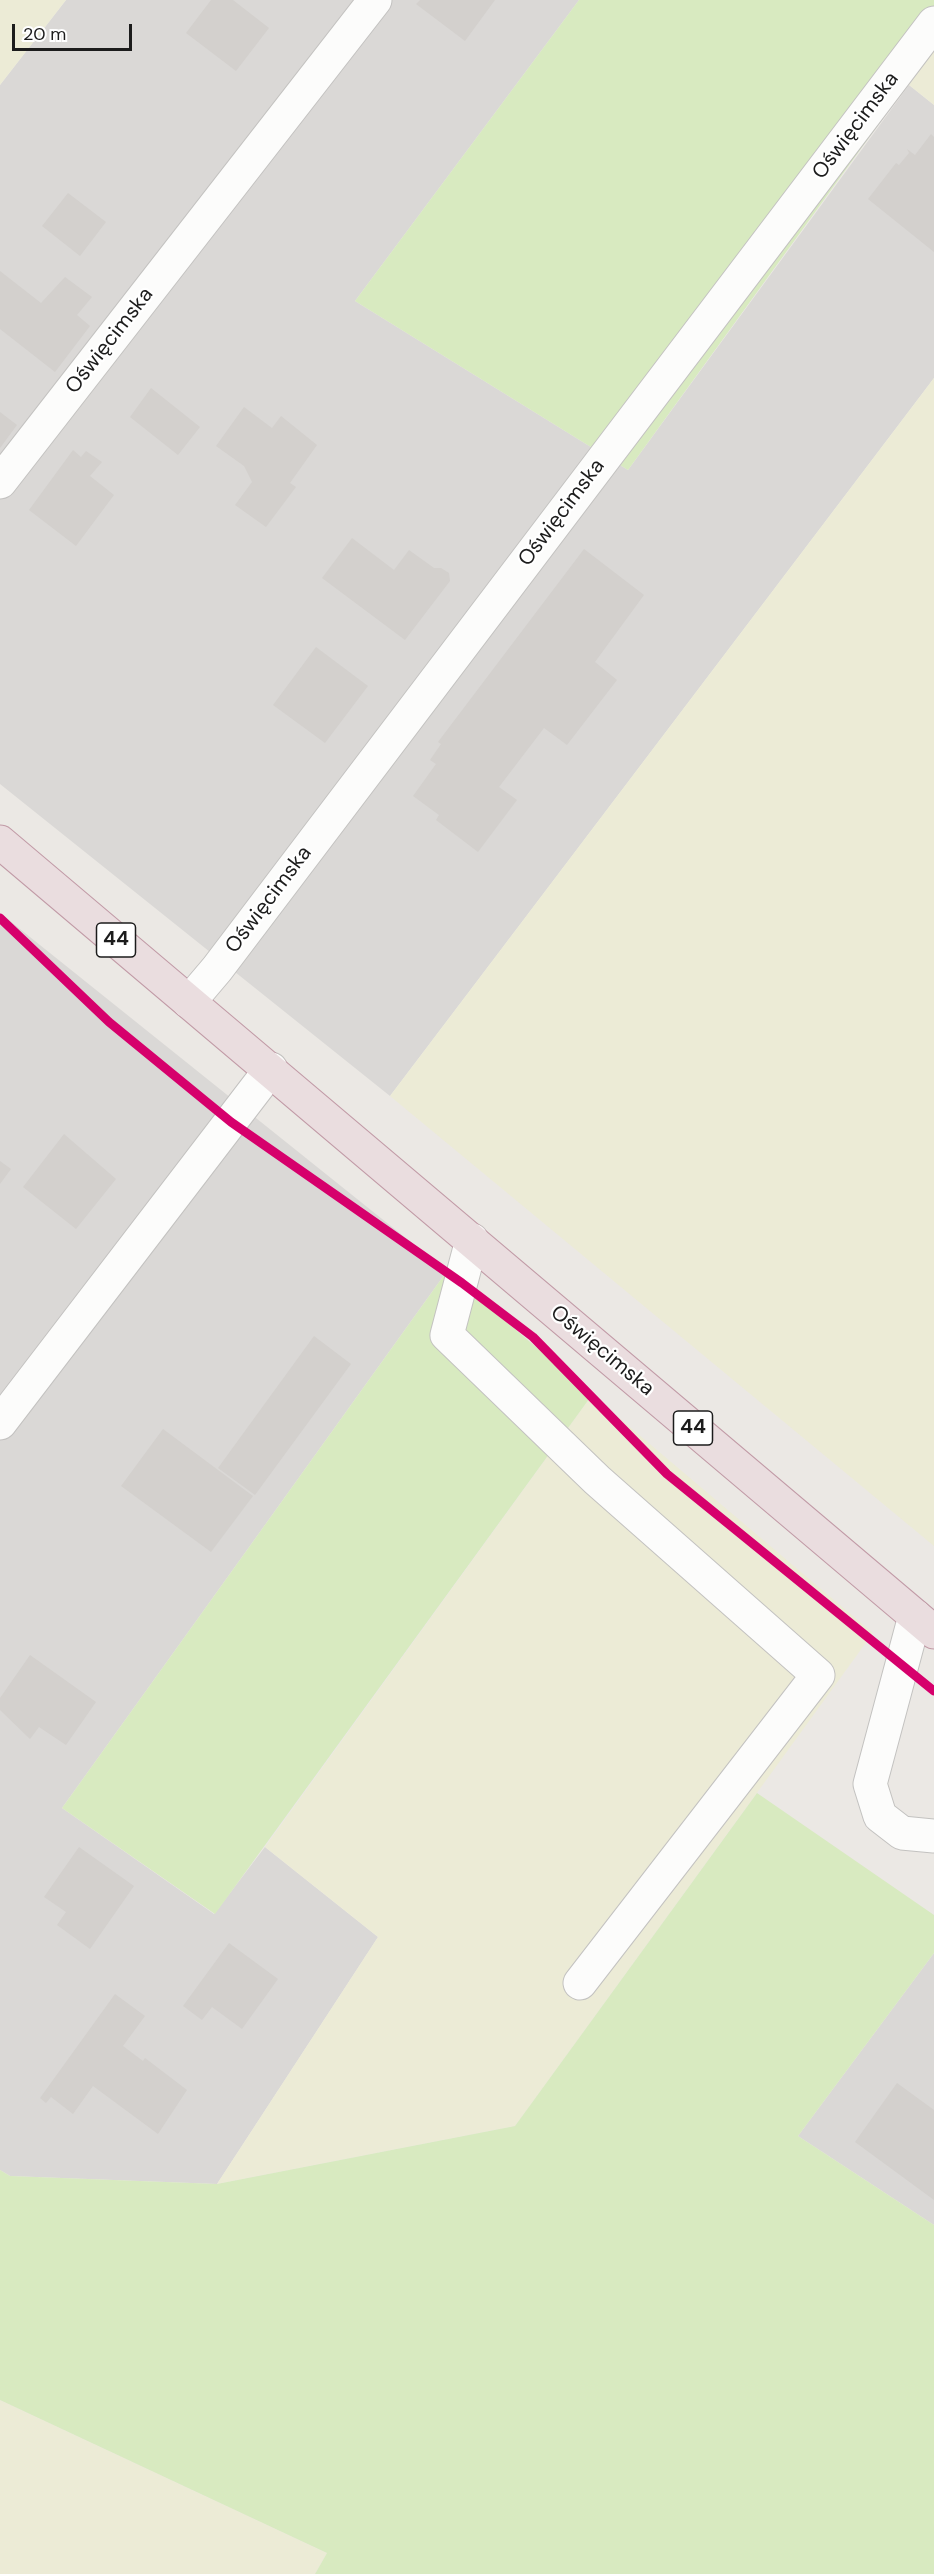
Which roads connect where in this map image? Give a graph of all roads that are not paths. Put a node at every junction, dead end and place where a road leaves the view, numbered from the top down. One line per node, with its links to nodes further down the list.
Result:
1 (375, 0): 3 (lane, Oświęcimska)
2 (934, 23): 5 (lane, Oświęcimska)
3 (0, 482)
4 (0, 842): 5 (highway, Oświęcimska / 44)
5 (189, 1002): 6 (highway, Oświęcimska / 44)
6 (271, 1069): 7 (highway, Oświęcimska / 44); 8 (lane)
7 (472, 1240): 9 (highway, Oświęcimska / 44); 11 (lane)
8 (0, 1424)
9 (925, 1624): 10 (lane)
10 (934, 1836)
11 (580, 1983)

